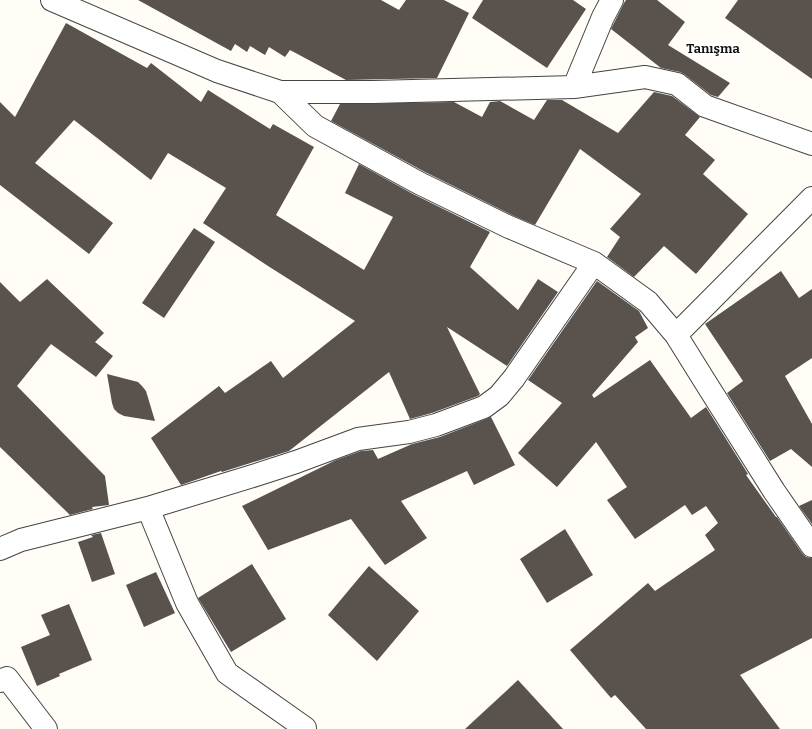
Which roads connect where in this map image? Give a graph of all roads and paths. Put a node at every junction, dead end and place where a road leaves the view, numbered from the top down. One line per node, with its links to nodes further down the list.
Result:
1 (52, 0): 3 (street)
2 (612, 0): 4 (street)
3 (78, 5): 5 (street)
4 (574, 87): 5 (street); 6 (street)
5 (280, 92): 8 (street)
6 (812, 144)
7 (812, 198): 9 (street)
8 (594, 263): 9 (street); 10 (street)
9 (676, 335): 11 (street)
10 (148, 508): 12 (street); 15 (street)
11 (812, 546)
12 (0, 549)
13 (0, 681): 14 (street)
14 (46, 729)
15 (305, 729)

